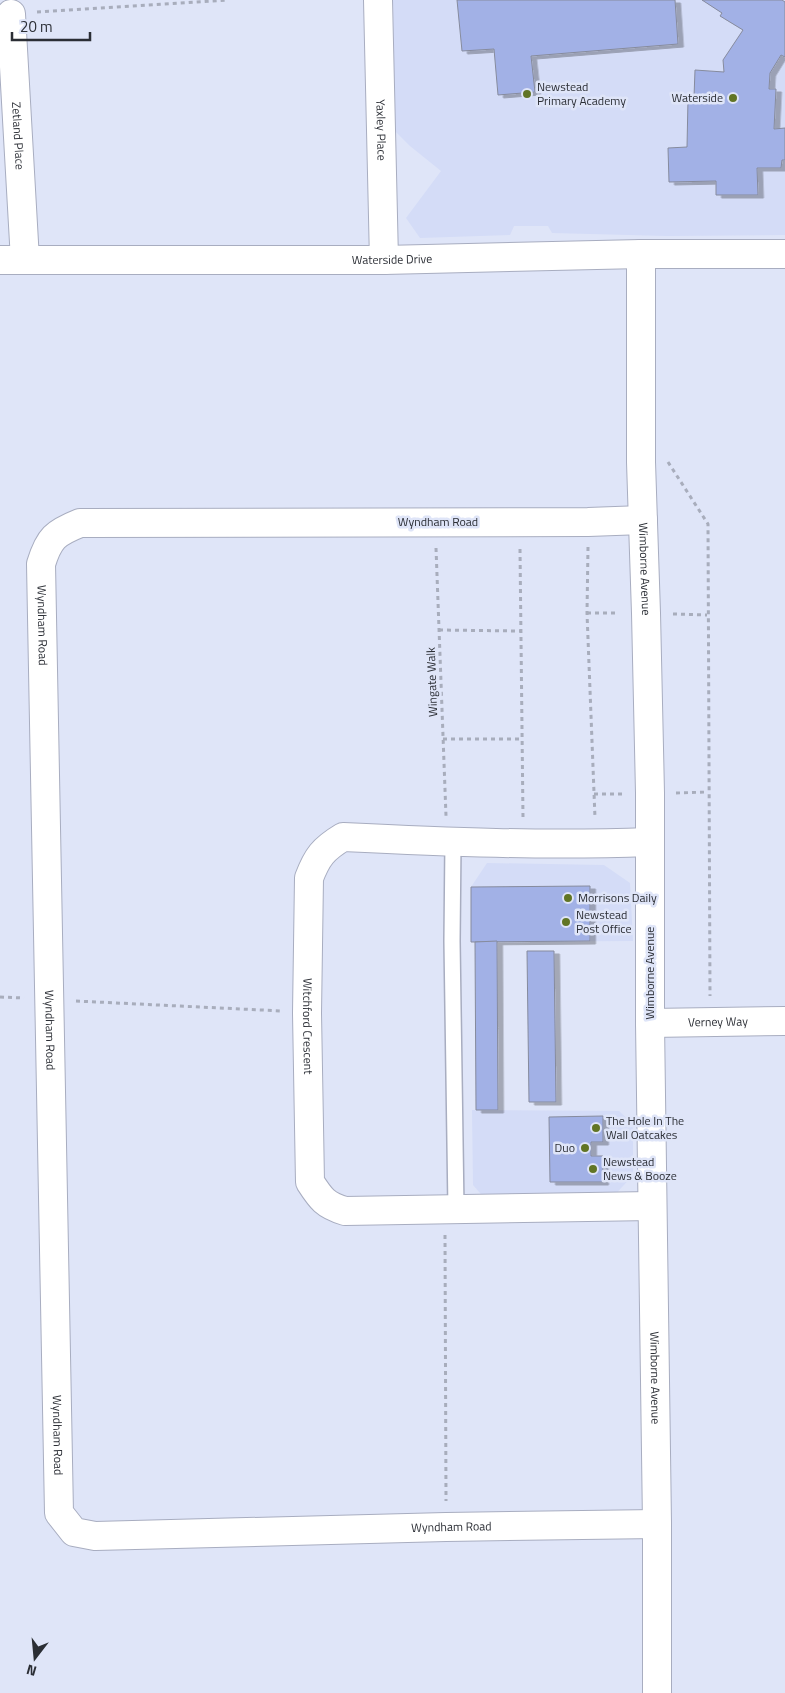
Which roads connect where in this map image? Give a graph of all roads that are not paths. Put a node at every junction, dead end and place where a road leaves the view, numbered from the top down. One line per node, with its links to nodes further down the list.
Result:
1 (378, 0): 6 (street, Yaxley Place)
2 (11, 14): 5 (street, Zetland Place)
3 (641, 254): 4 (street, Waterside Drive); 6 (street, Waterside Drive); 7 (street, Wimborne Avenue)
4 (785, 254)
5 (12, 260): 6 (street, Waterside Drive)
6 (384, 260)
7 (643, 520): 9 (street, Wimborne Avenue); 14 (street, Wyndham Road)
8 (449, 842): 9 (street, Witchford Crescent); 13 (lane); 13 (street, Witchford Crescent)
9 (649, 842): 11 (street, Wimborne Avenue)
10 (785, 1021): 11 (street, Verney Way)
11 (650, 1023): 12 (street, Wimborne Avenue)
12 (652, 1206): 13 (street, Witchford Crescent); 14 (street, Wimborne Avenue)
13 (447, 1210)
14 (657, 1524): 15 (street, Wimborne Avenue)
15 (657, 1693)

